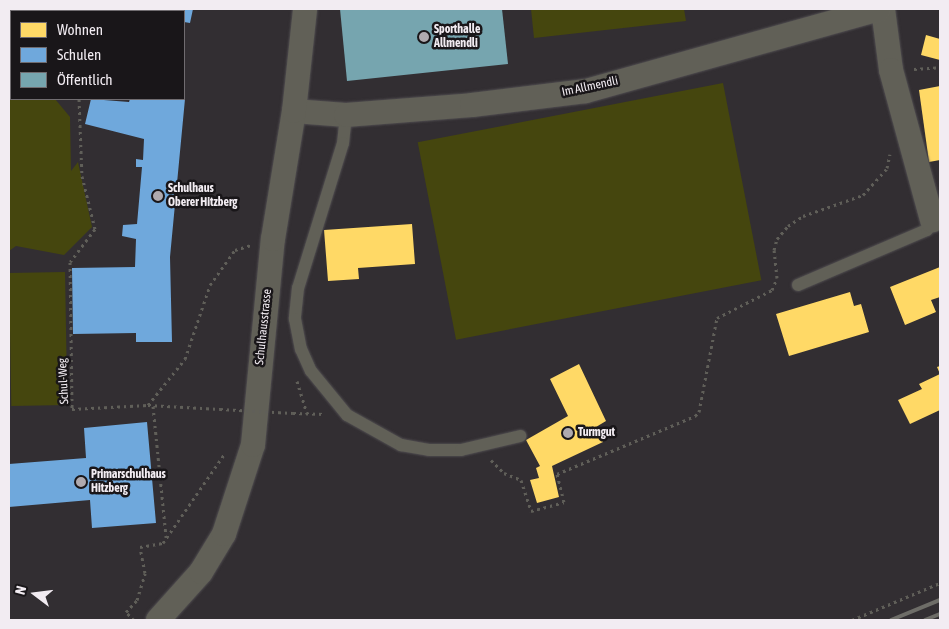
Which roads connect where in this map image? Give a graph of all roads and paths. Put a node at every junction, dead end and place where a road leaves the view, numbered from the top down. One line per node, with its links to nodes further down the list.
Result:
1 (305, 9): 5 (street, Schulhausstrasse)
2 (878, 9): 6 (street, Im Allmendli)
3 (883, 9): 8 (street)
4 (79, 100): 11 (path, Schul-Weg)
5 (294, 111): 6 (street, Im Allmendli); 9 (street, Schulhausstrasse)
6 (346, 115): 13 (lane)
7 (890, 149): 15 (path)
8 (932, 220): 10 (lane)
9 (273, 239): 11 (path); 16 (street, Schulhausstrasse)
10 (798, 285)
11 (148, 405): 12 (path)
12 (153, 406): 13 (path, bridge); 17 (path)
13 (347, 415): 15 (lane)
14 (520, 436): 15 (lane)
15 (481, 448)
16 (251, 449): 17 (path); 20 (street, Schulhausstrasse)
17 (166, 537): 19 (path)
18 (940, 583): 21 (path)
19 (134, 620)
20 (158, 620)
21 (852, 620)

